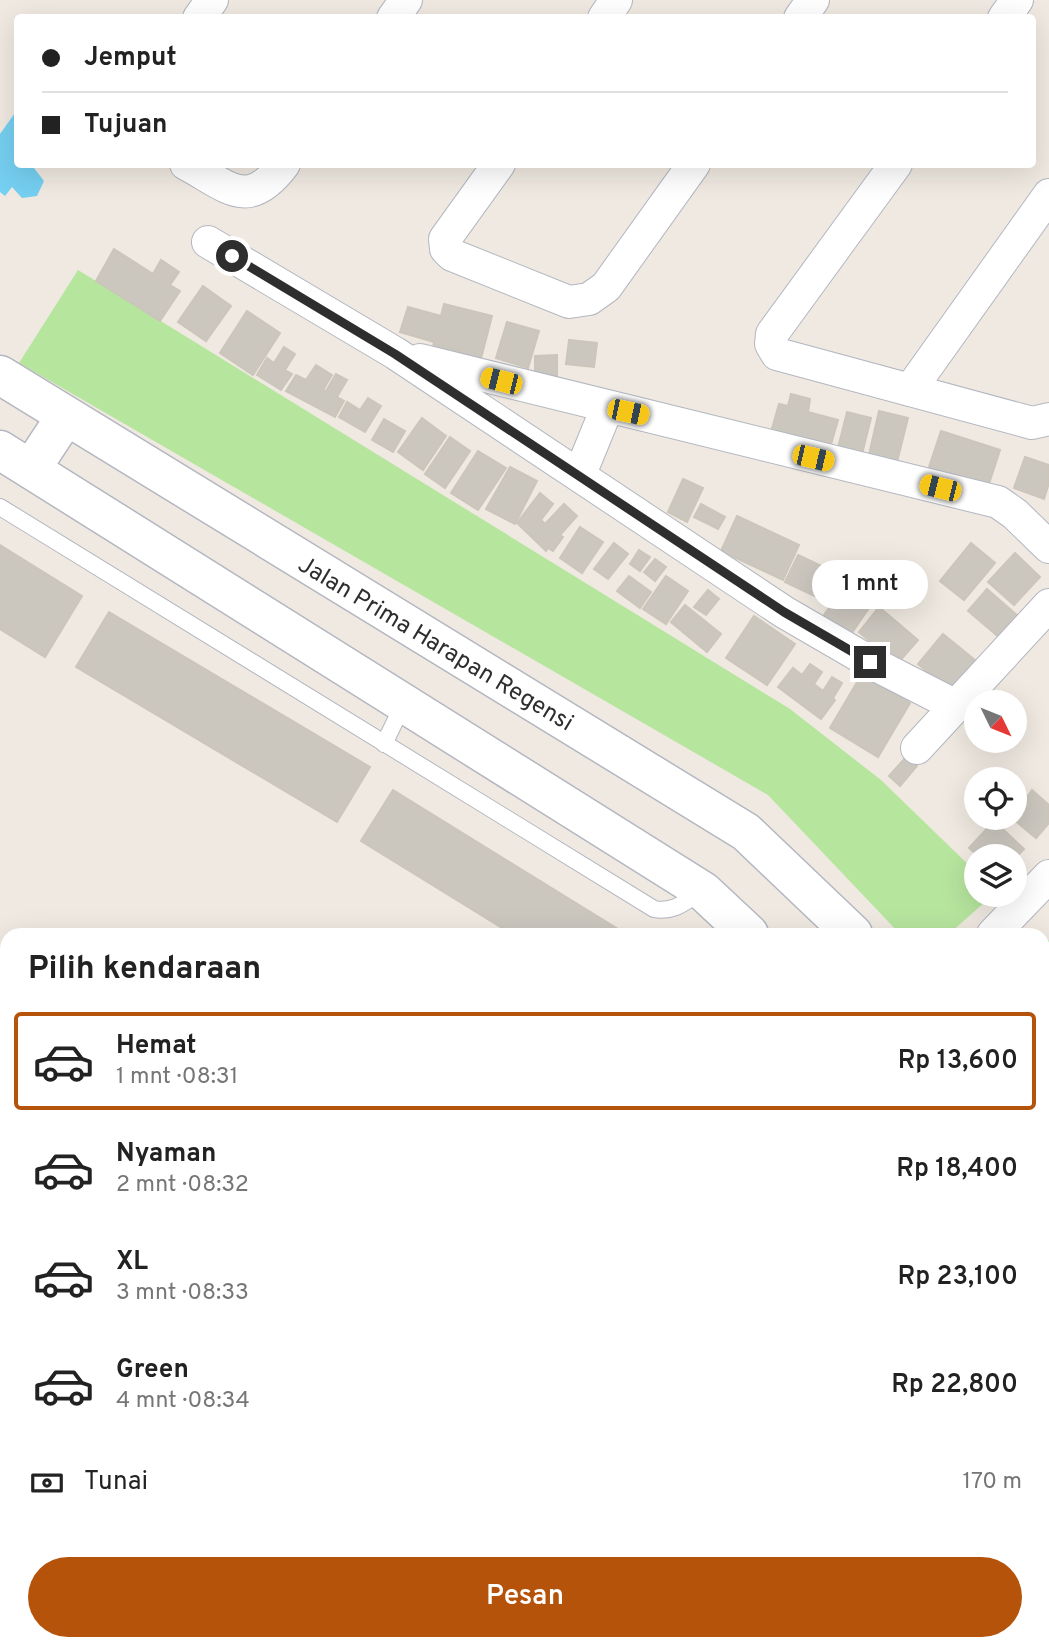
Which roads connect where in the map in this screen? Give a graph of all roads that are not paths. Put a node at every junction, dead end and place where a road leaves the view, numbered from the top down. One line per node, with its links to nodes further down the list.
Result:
1 (194, 168): 5 (street)
2 (496, 168): 3 (street)
3 (691, 168)
4 (893, 168): 10 (street)
5 (276, 174)
6 (1049, 195): 10 (street)
7 (208, 242): 8 (street)
8 (395, 354): 11 (street); 15 (street)
9 (0, 375): 12 (street, Jalan Prima Harapan Regensi)
10 (910, 390): 13 (street)
11 (607, 408): 15 (street); 17 (street)
12 (66, 416): 14 (street); 26 (street, Jalan Prima Harapan Regensi)
13 (1049, 419)
14 (15, 459): 19 (street)
15 (580, 474): 20 (street)
16 (0, 507): 21 (lane)
17 (1049, 547)
18 (1049, 605): 20 (street)
19 (404, 703): 21 (lane); 24 (street)
20 (956, 706): 22 (street)
21 (384, 744): 24 (lane)
22 (917, 748)
23 (1049, 876): 27 (street)
24 (703, 891): 25 (street)
25 (743, 928)
26 (847, 928)
27 (999, 928)

